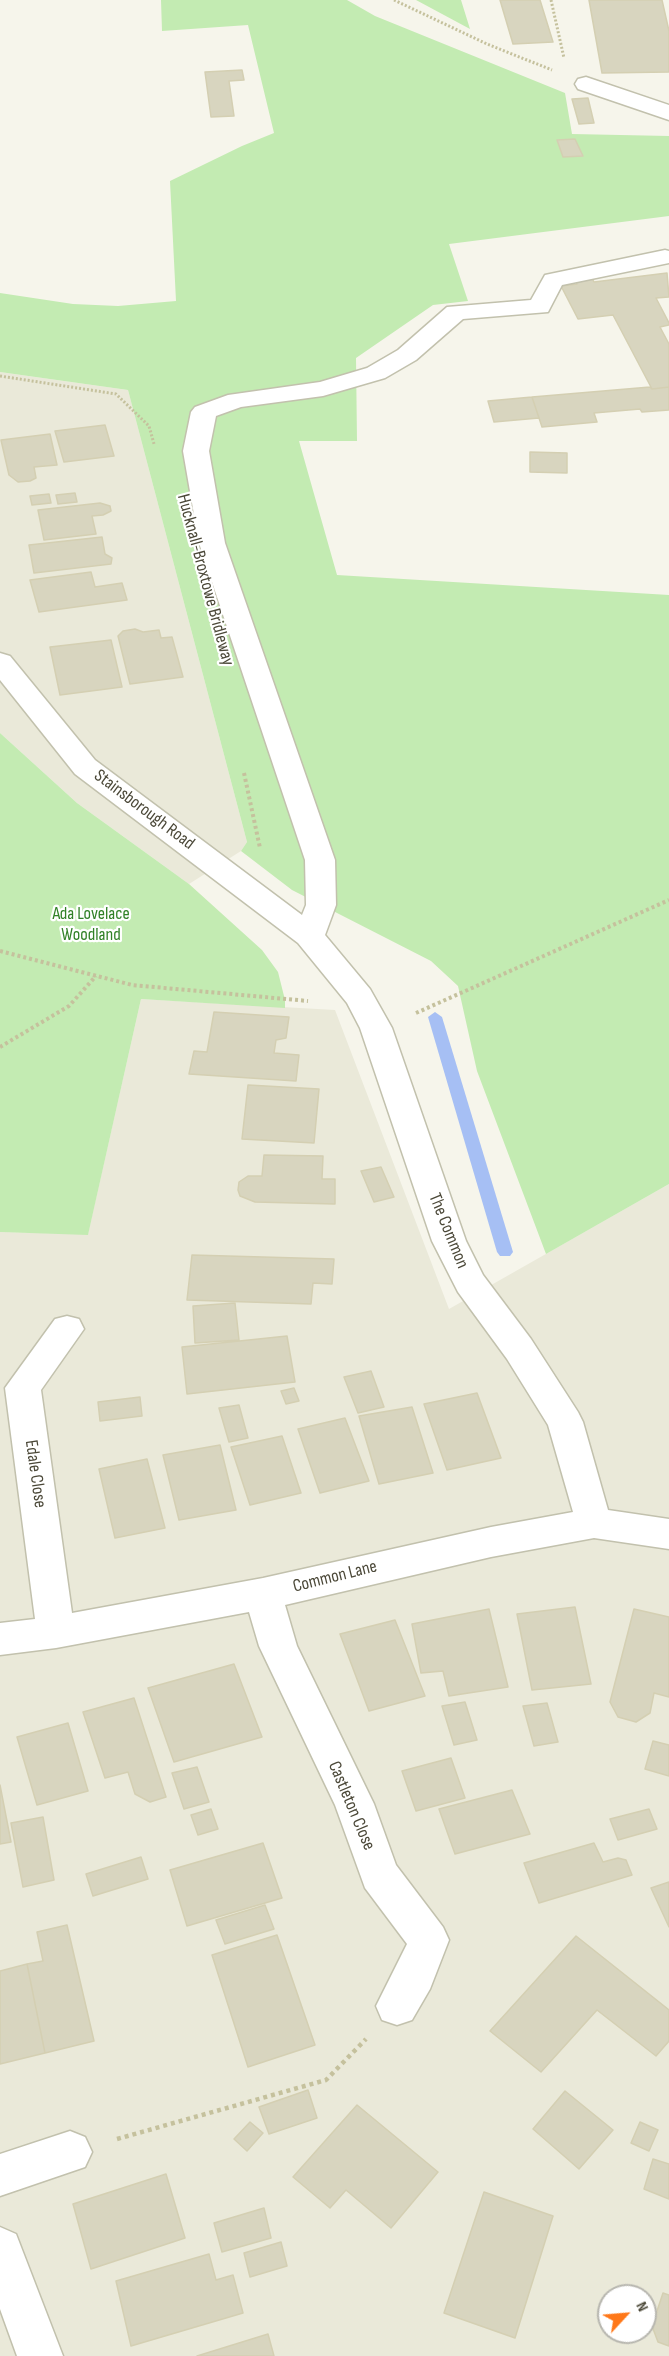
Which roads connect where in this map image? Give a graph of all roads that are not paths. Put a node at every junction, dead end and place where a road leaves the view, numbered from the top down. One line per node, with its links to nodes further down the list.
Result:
1 (578, 80): 2 (street)
2 (669, 113)
3 (664, 257): 5 (street)
4 (0, 662): 5 (street, Stainsborough Road)
5 (309, 936): 7 (street, The Common)
6 (67, 1329): 10 (street, Edale Close)
7 (594, 1523): 8 (street, Common Lane); 9 (street, Common Lane)
8 (669, 1534)
9 (263, 1594): 10 (street, Common Lane); 12 (street, Castleton Close)
10 (57, 1632): 11 (street, Common Lane)
11 (0, 1639)
12 (397, 2006)
13 (70, 2152): 14 (street)
14 (0, 2175)
15 (0, 2249): 16 (street)
16 (40, 2356)

